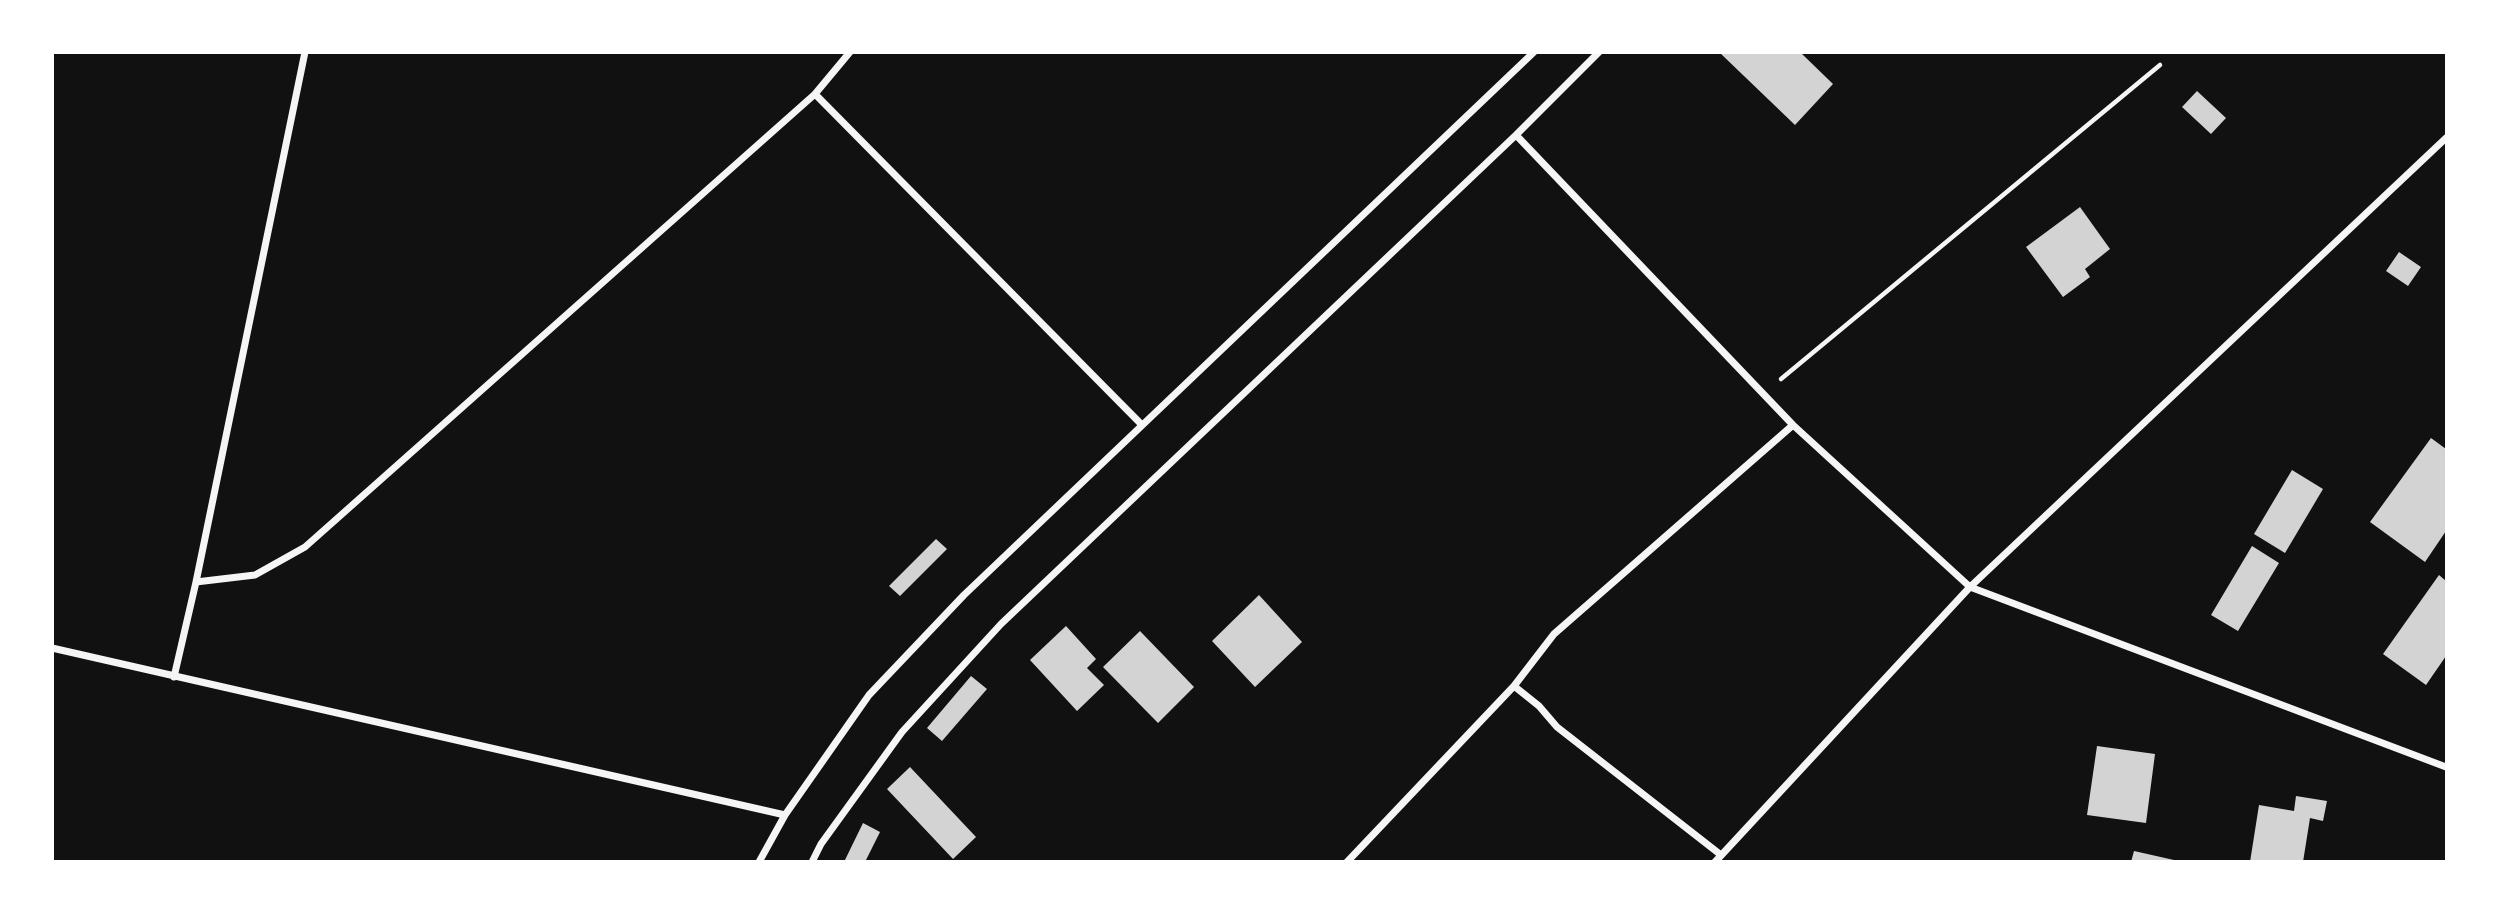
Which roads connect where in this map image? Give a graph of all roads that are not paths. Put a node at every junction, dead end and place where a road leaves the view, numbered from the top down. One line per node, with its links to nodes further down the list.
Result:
1 (305, 52): 10 (street)
2 (850, 52): 5 (street)
3 (1534, 52): 8 (street)
4 (1599, 52): 6 (street)
5 (815, 94): 8 (street); 10 (street)
6 (1516, 135): 9 (street); 19 (street)
7 (2446, 138): 11 (street)
8 (1142, 425): 16 (street)
9 (1793, 425): 11 (street); 14 (street)
10 (196, 582): 13 (street)
11 (1970, 587): 15 (street); 17 (street)
12 (52, 648): 13 (street)
13 (174, 677): 16 (street)
14 (1514, 686): 17 (street); 20 (street)
15 (2446, 767)
16 (785, 815): 18 (street)
17 (1721, 855): 21 (street)
18 (759, 862)
19 (812, 862)
20 (1347, 862)
21 (1715, 862)

